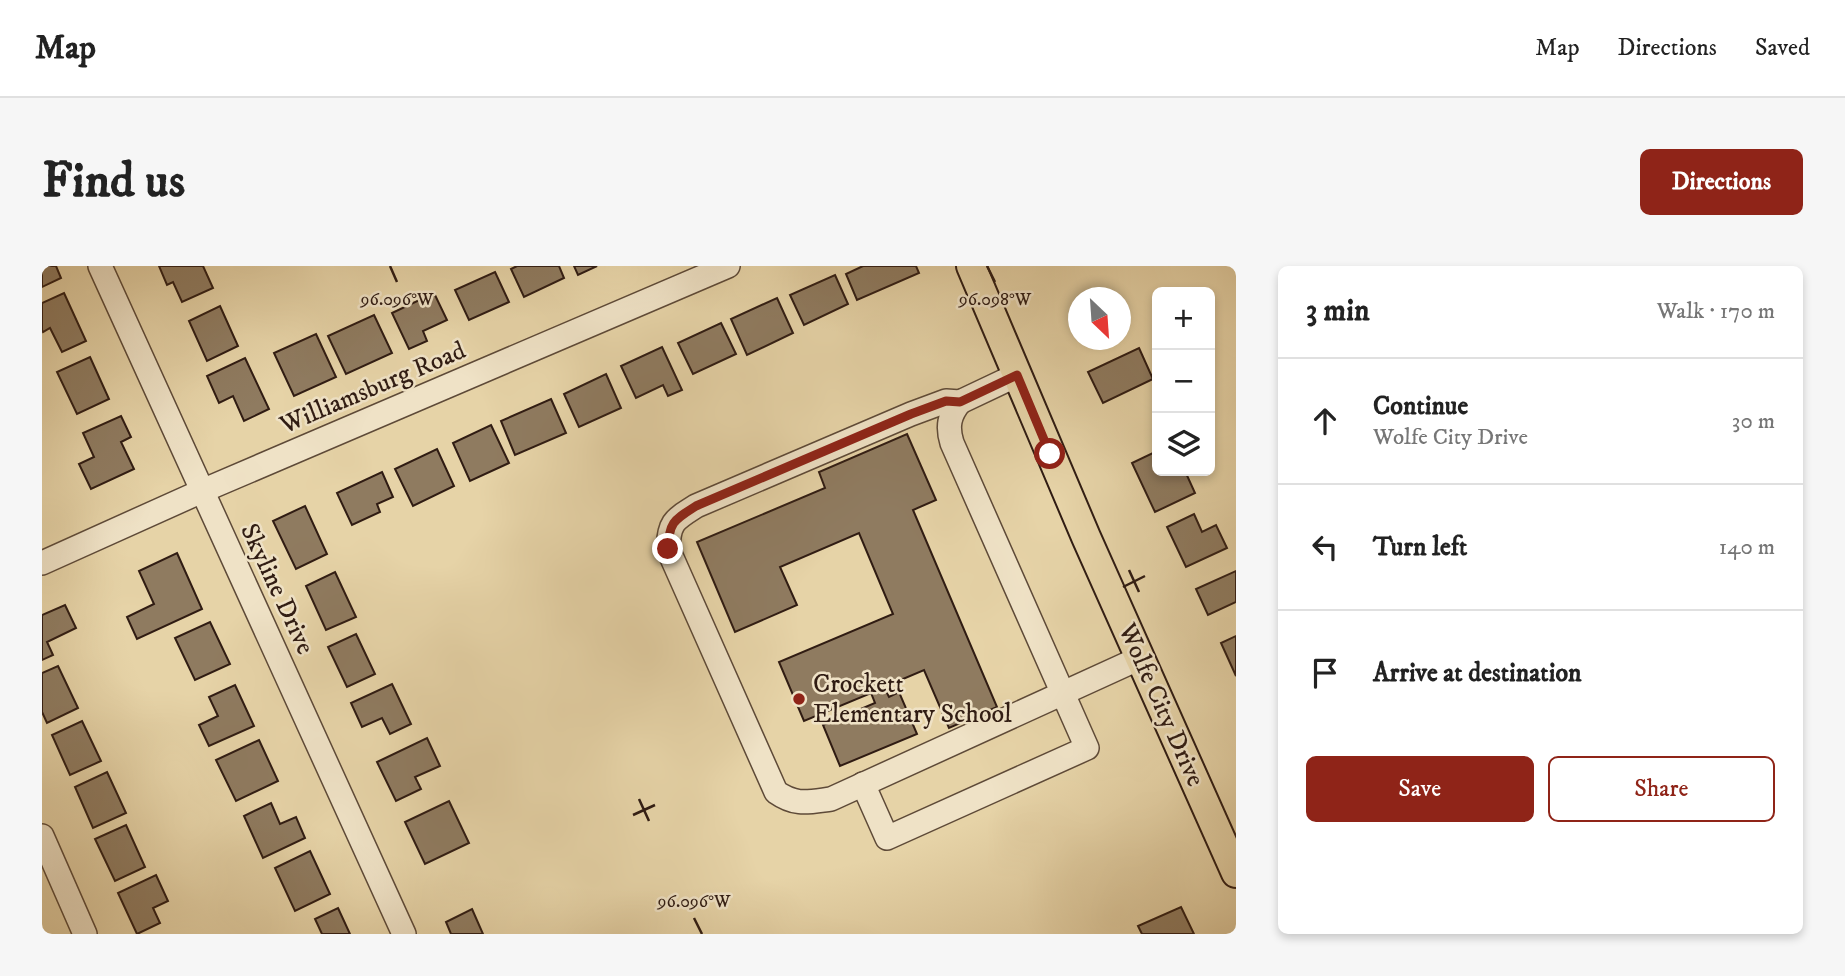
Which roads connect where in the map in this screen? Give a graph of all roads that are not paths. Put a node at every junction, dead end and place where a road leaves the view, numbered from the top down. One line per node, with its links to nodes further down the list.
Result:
1 (100, 266): 6 (street, Skyline Drive)
2 (728, 266): 6 (street, Williamsburg Road)
3 (971, 266): 4 (main road, Wolfe City Drive)
4 (1017, 375): 5 (street); 8 (main road, Wolfe City Drive)
5 (960, 402): 9 (street); 10 (street)
6 (202, 491): 7 (street, Williamsburg Road); 14 (street, Skyline Drive)
7 (42, 563)
8 (1140, 658): 9 (street); 12 (main road, Wolfe City Drive)
9 (1063, 692): 10 (street); 10 (street)
10 (863, 784)
11 (42, 836): 13 (street)
12 (1236, 873)
13 (85, 934)
14 (404, 934)

